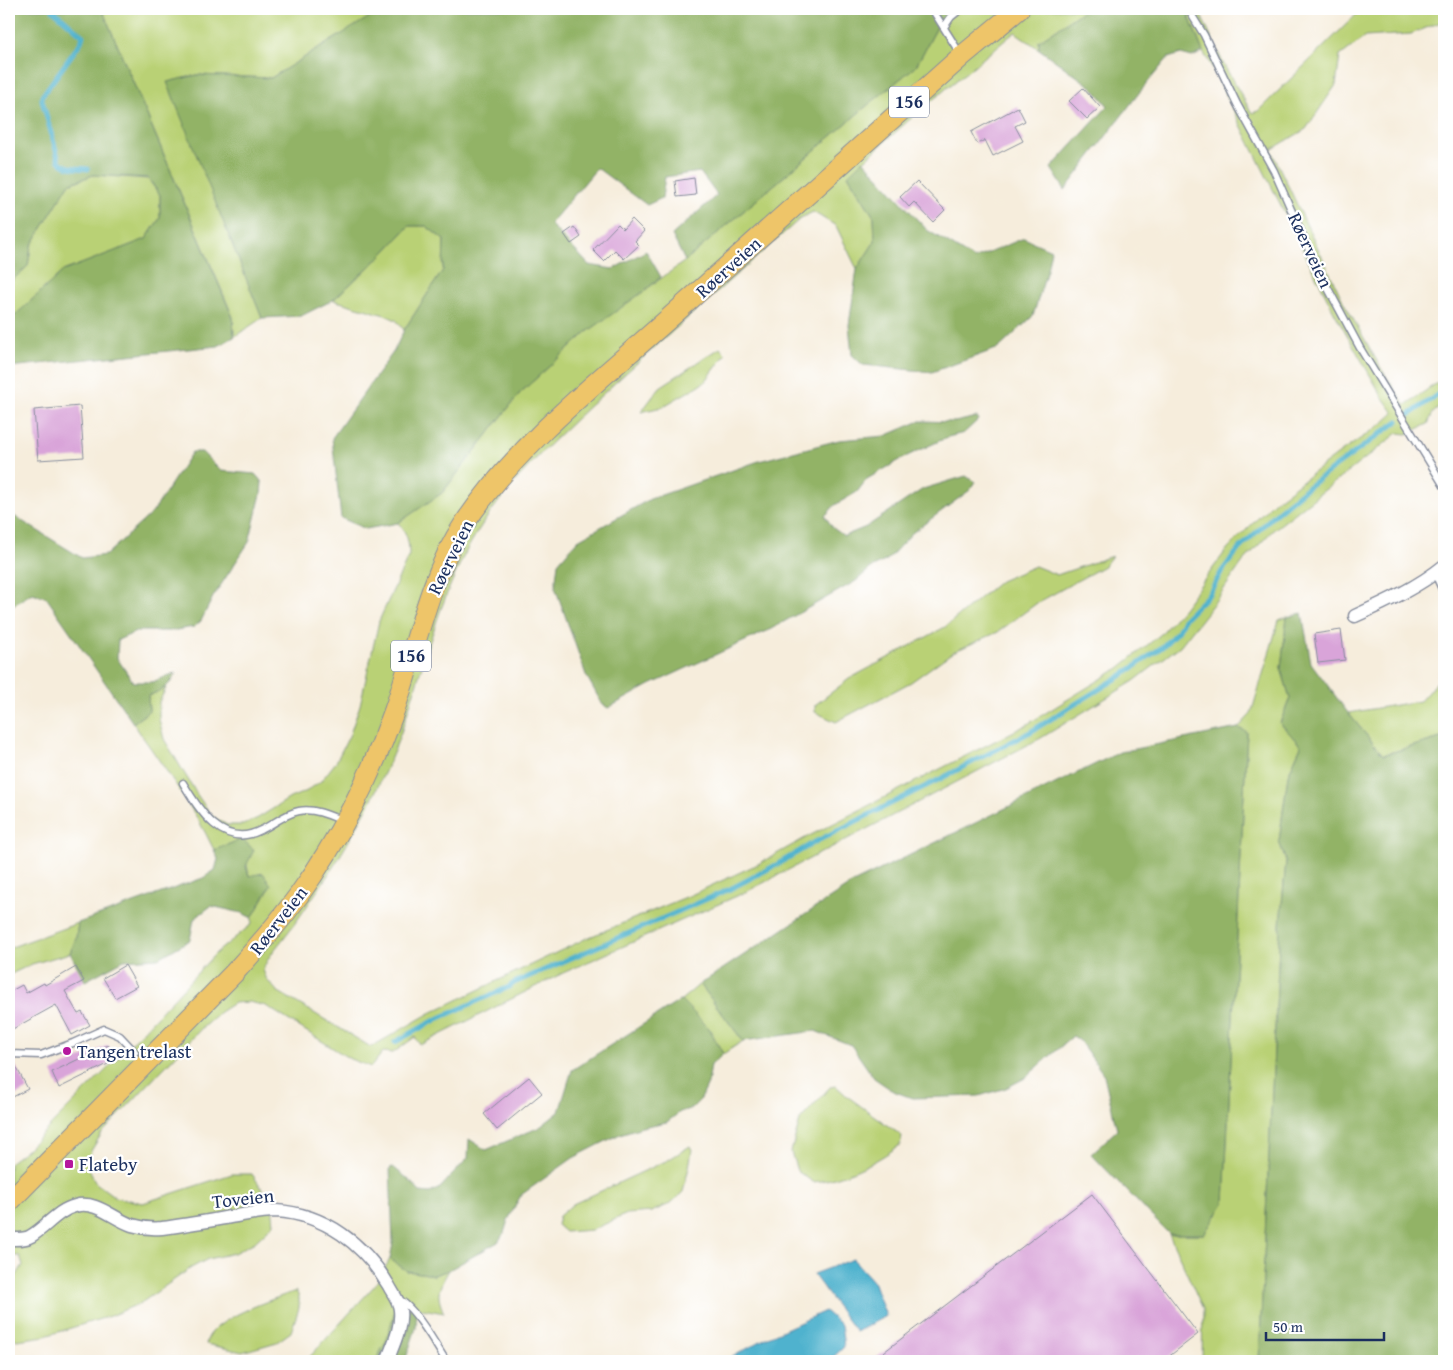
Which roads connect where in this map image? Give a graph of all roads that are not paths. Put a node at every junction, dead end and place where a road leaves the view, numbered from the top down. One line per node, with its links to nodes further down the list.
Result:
1 (932, 9): 5 (lane)
2 (961, 9): 5 (lane)
3 (1020, 9): 6 (main road, Røerveien / 156)
4 (1188, 9): 7 (lane, Røerveien)
5 (944, 27): 6 (lane)
6 (962, 56): 12 (main road, Røerveien / 156)
7 (1444, 486)
8 (1439, 570): 9 (lane); 10 (street)
9 (1444, 593)
10 (1355, 616)
11 (182, 783): 12 (lane)
12 (344, 822): 15 (main road, Røerveien / 156)
13 (136, 1052): 14 (lane)
14 (9, 1054)
15 (9, 1202)
16 (9, 1239): 17 (street, Toveien)
17 (397, 1299): 18 (street, Toveien); 19 (lane)
18 (387, 1361)
19 (446, 1361)

